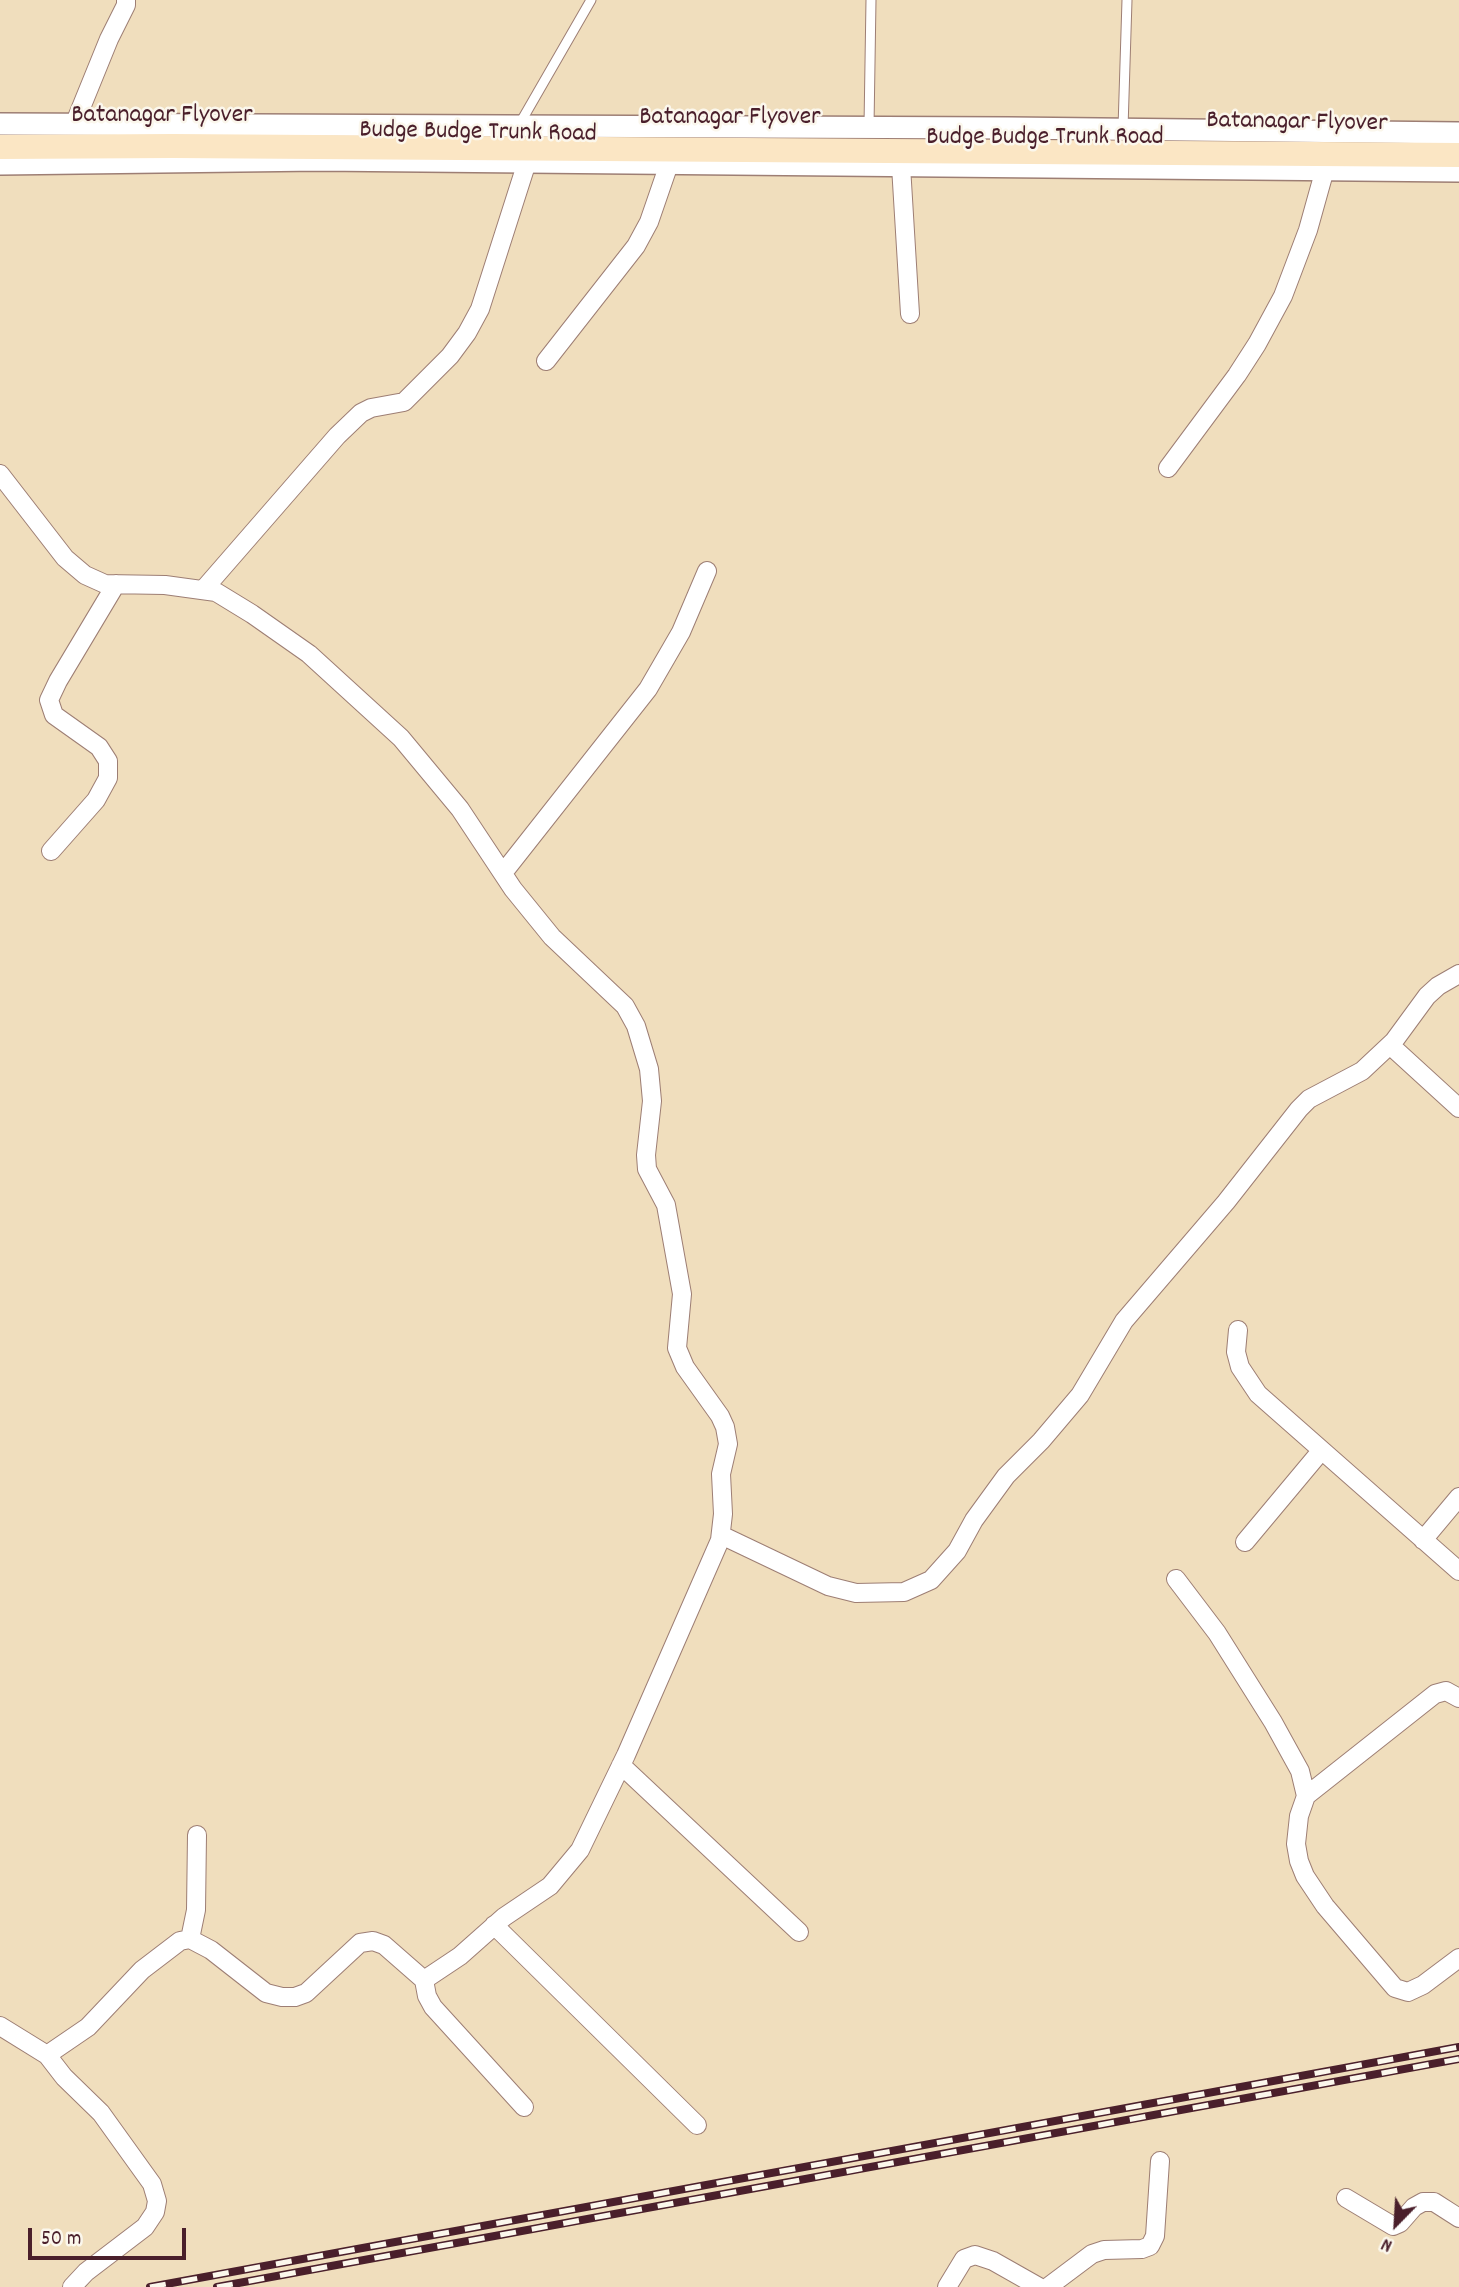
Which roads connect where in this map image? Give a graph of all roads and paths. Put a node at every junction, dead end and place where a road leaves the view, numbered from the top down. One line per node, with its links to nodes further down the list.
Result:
1 (125, 0): 6 (street)
2 (592, 0): 7 (lane)
3 (871, 0): 8 (lane)
4 (1127, 0): 9 (lane)
5 (0, 124): 6 (street, Budge Budge Trunk Road)
6 (74, 125): 7 (street, Budge Budge Trunk Road)
7 (518, 126): 8 (street, Budge Budge Trunk Road)
8 (869, 128): 9 (street, Budge Budge Trunk Road)
9 (1123, 130): 10 (street, Budge Budge Trunk Road)
10 (1459, 133)
11 (0, 147): 12 (main road, Batanagar Flyover)
12 (1459, 155)
13 (527, 162): 14 (street, Budge Budge Trunk Road); 15 (street, Budge Budge Trunk Road); 25 (street)
14 (0, 164)
15 (668, 164): 16 (street, Budge Budge Trunk Road); 20 (street)
16 (901, 166): 17 (street, Budge Budge Trunk Road); 19 (street)
17 (1325, 169): 18 (street, Budge Budge Trunk Road); 21 (street)
18 (1459, 171)
19 (910, 314)
20 (546, 361)
21 (1168, 468)
22 (0, 474): 24 (street)
23 (706, 571): 27 (street)
24 (116, 584): 25 (street); 26 (street)
25 (202, 590): 27 (street)
26 (51, 851)
27 (503, 873): 34 (street)
28 (1459, 974): 29 (street)
29 (1390, 1045): 30 (street); 34 (street)
30 (1459, 1108)
31 (1238, 1330): 32 (street)
32 (1321, 1451): 35 (street); 36 (street)
33 (1459, 1497): 35 (street)
34 (721, 1535): 40 (street)
35 (1423, 1540): 37 (street)
36 (1245, 1542)
37 (1459, 1571)
38 (1176, 1579): 41 (street)
39 (1459, 1698): 41 (street)
40 (621, 1765): 43 (street); 44 (street)
41 (1306, 1796): 46 (street)
42 (197, 1835): 45 (street)
43 (495, 1926): 47 (street); 51 (street)
44 (799, 1932)
45 (190, 1939): 47 (street); 49 (street)
46 (1459, 1958)
47 (424, 1980): 50 (street)
48 (0, 2026): 49 (street)
49 (47, 2055): 55 (street)
50 (524, 2107)
51 (697, 2125)
52 (1160, 2161): 58 (street)
53 (1346, 2198): 54 (street)
54 (1459, 2218)
55 (72, 2287)
56 (947, 2287): 57 (street)
57 (1039, 2287)
58 (1048, 2287)

